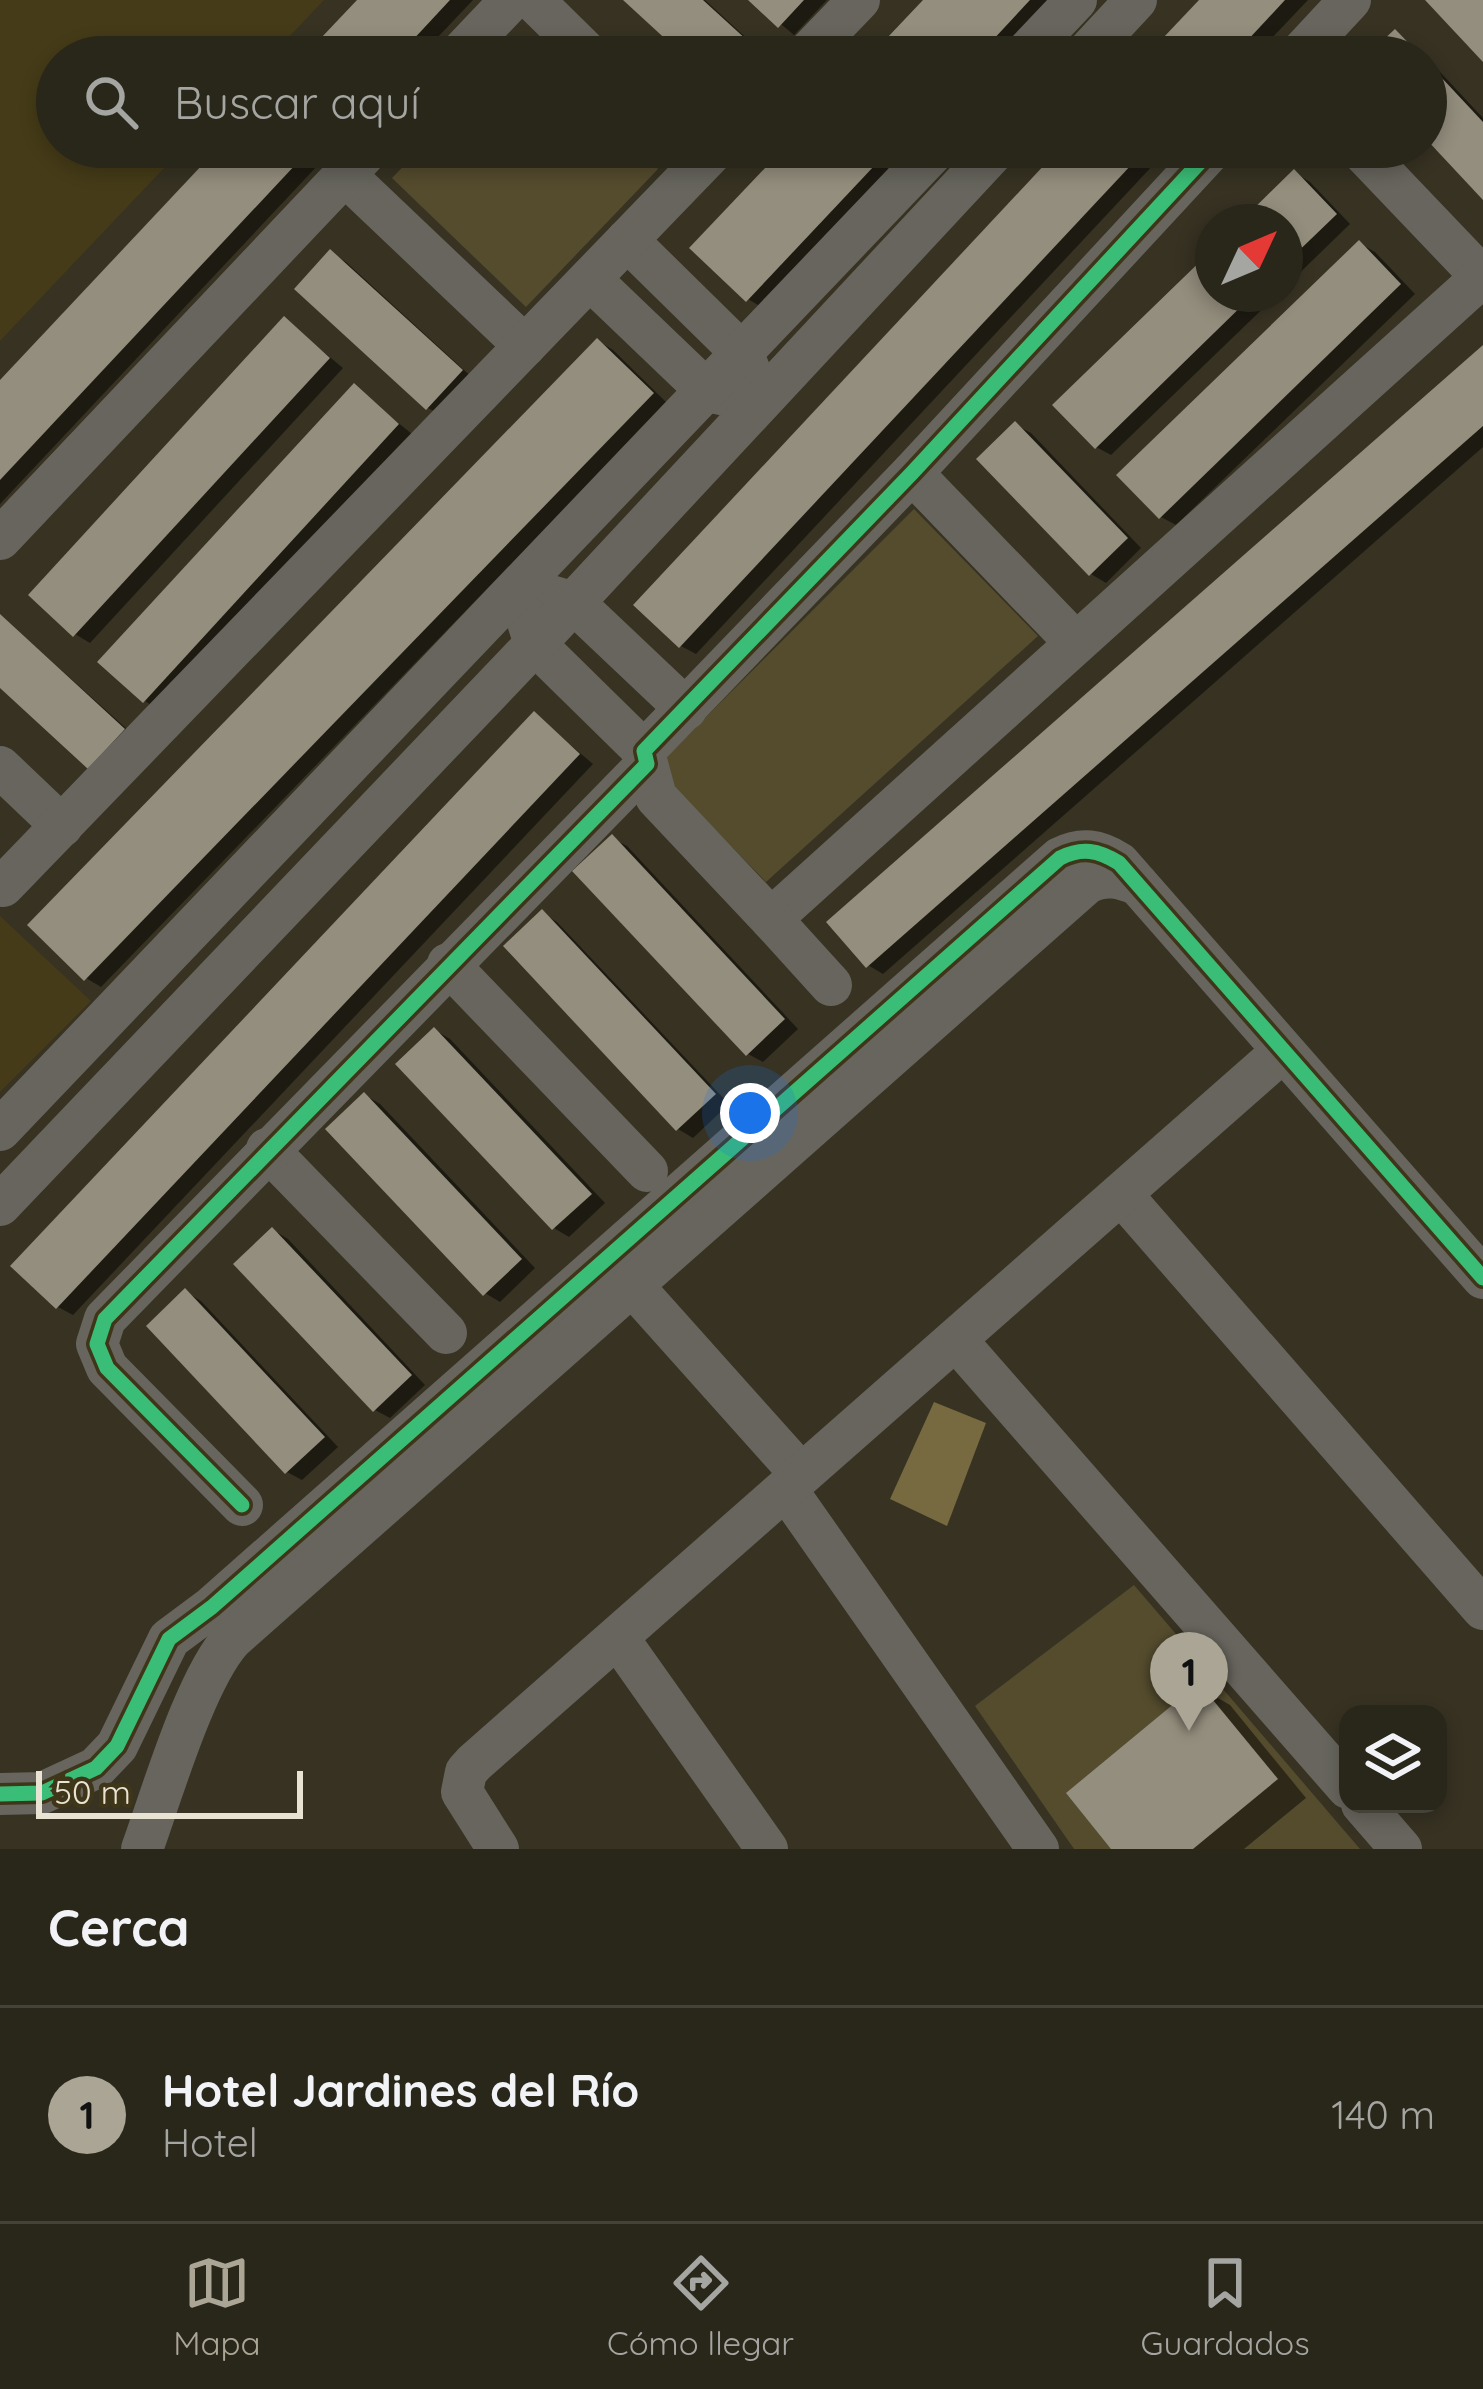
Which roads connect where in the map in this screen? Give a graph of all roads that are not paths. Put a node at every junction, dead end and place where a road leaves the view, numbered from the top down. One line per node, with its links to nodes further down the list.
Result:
1 (511, 0): 7 (street)
2 (533, 0): 8 (street)
3 (859, 0): 9 (street)
4 (1076, 0): 10 (street)
5 (1136, 0): 11 (street)
6 (1350, 0): 12 (street)
7 (477, 36)
8 (570, 36)
9 (824, 36)
10 (1042, 36)
11 (1103, 36)
12 (1317, 36)
13 (351, 168): 28 (street)
14 (364, 168): 23 (street)
15 (687, 168): 20 (street)
16 (918, 168): 24 (street)
17 (978, 168): 26 (street)
18 (1195, 168): 27 (street)
19 (1378, 168): 21 (street)
20 (627, 240): 22 (street); 24 (street)
21 (1482, 276): 31 (street)
22 (590, 279): 23 (street); 25 (street)
23 (525, 346): 36 (street)
24 (743, 354): 25 (street); 26 (street)
25 (706, 391): 26 (street); 29 (street)
26 (760, 401): 30 (street)
27 (912, 473): 31 (street); 33 (street)
28 (0, 539)
29 (517, 587): 30 (street); 32 (street); 42 (street)
30 (574, 603): 32 (street); 33 (street)
31 (1075, 642): 38 (street)
32 (535, 644): 34 (street); 46 (street)
33 (686, 709): 34 (street)
34 (645, 757): 38 (street); 39 (street)
35 (0, 766): 36 (street)
36 (62, 826): 37 (street)
37 (3, 886)
38 (771, 919): 40 (street)
39 (448, 964): 43 (street); 44 (street)
40 (831, 985)
41 (1283, 1052): 45 (street); 47 (street); 48 (street)
42 (0, 1130)
43 (267, 1149): 49 (street); 52 (street)
44 (647, 1171)
45 (1121, 1194): 50 (street); 53 (street)
46 (0, 1205)
47 (621, 1273): 51 (street); 55 (street); 56 (street)
48 (1483, 1278)
49 (446, 1334)
50 (956, 1340): 51 (street); 57 (street)
51 (794, 1481): 54 (street); 63 (street)
52 (242, 1505)
53 (1483, 1609)
54 (618, 1638): 61 (street); 62 (street)
55 (117, 1746): 56 (street); 58 (street)
56 (168, 1776): 60 (street)
57 (1339, 1778)
58 (0, 1794)
59 (1370, 1813): 64 (street)
60 (142, 1849)
61 (498, 1849)
62 (767, 1849)
63 (1038, 1849)
64 (1402, 1849)

